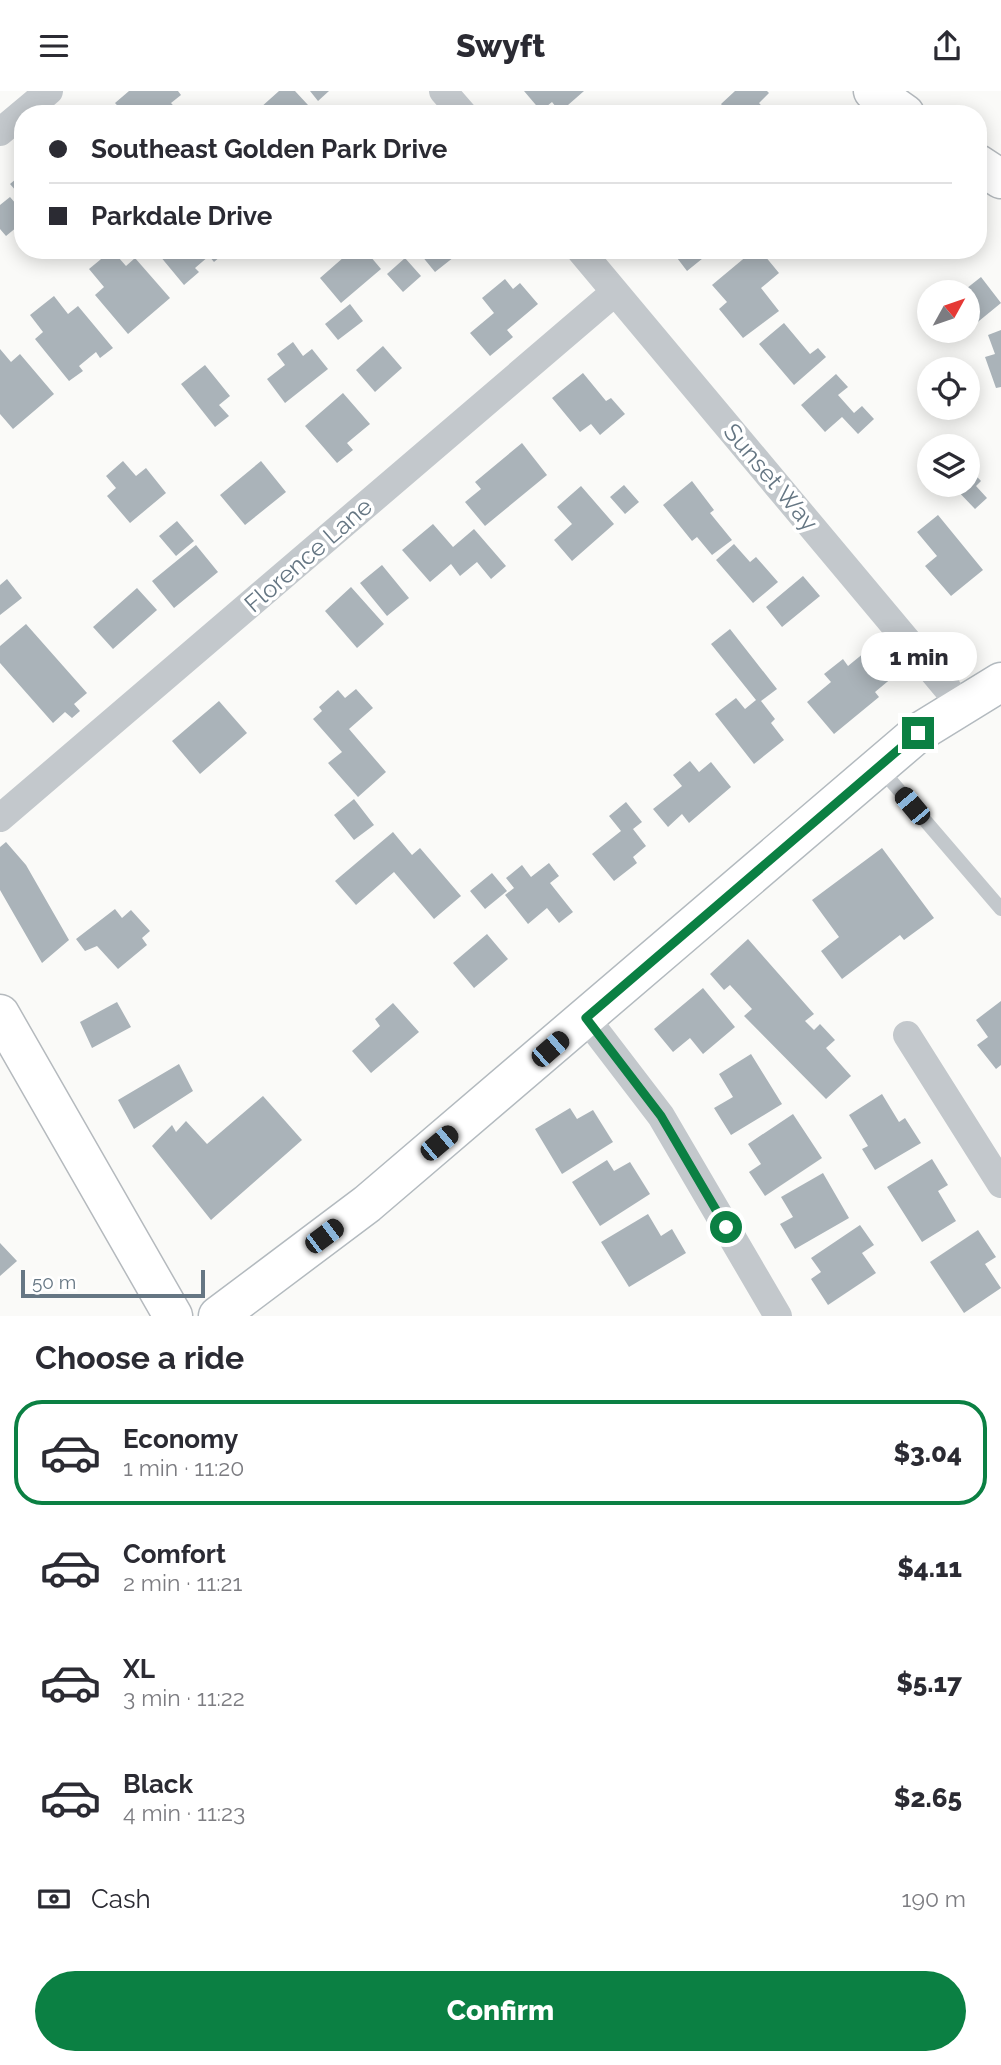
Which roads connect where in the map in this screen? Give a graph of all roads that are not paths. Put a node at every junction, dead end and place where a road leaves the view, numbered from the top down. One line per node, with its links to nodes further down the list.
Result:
1 (49, 91): 4 (street)
2 (443, 91): 5 (street)
3 (873, 91): 6 (main road)
4 (32, 105)
5 (455, 105)
6 (892, 105)
7 (14, 120): 8 (street)
8 (0, 132)
9 (588, 259): 10 (street, Sunset Way)
10 (615, 292): 12 (street, Sunset Way); 14 (street, Florence Lane)
11 (1001, 683): 12 (main road)
12 (961, 705): 13 (main road)
13 (879, 767): 15 (lane); 17 (main road)
14 (0, 818)
15 (1001, 909)
16 (0, 1014): 20 (main road)
17 (586, 1018): 21 (main road); 22 (street)
18 (907, 1035): 19 (street)
19 (1001, 1184)
20 (173, 1316)
21 (218, 1316)
22 (778, 1316)

